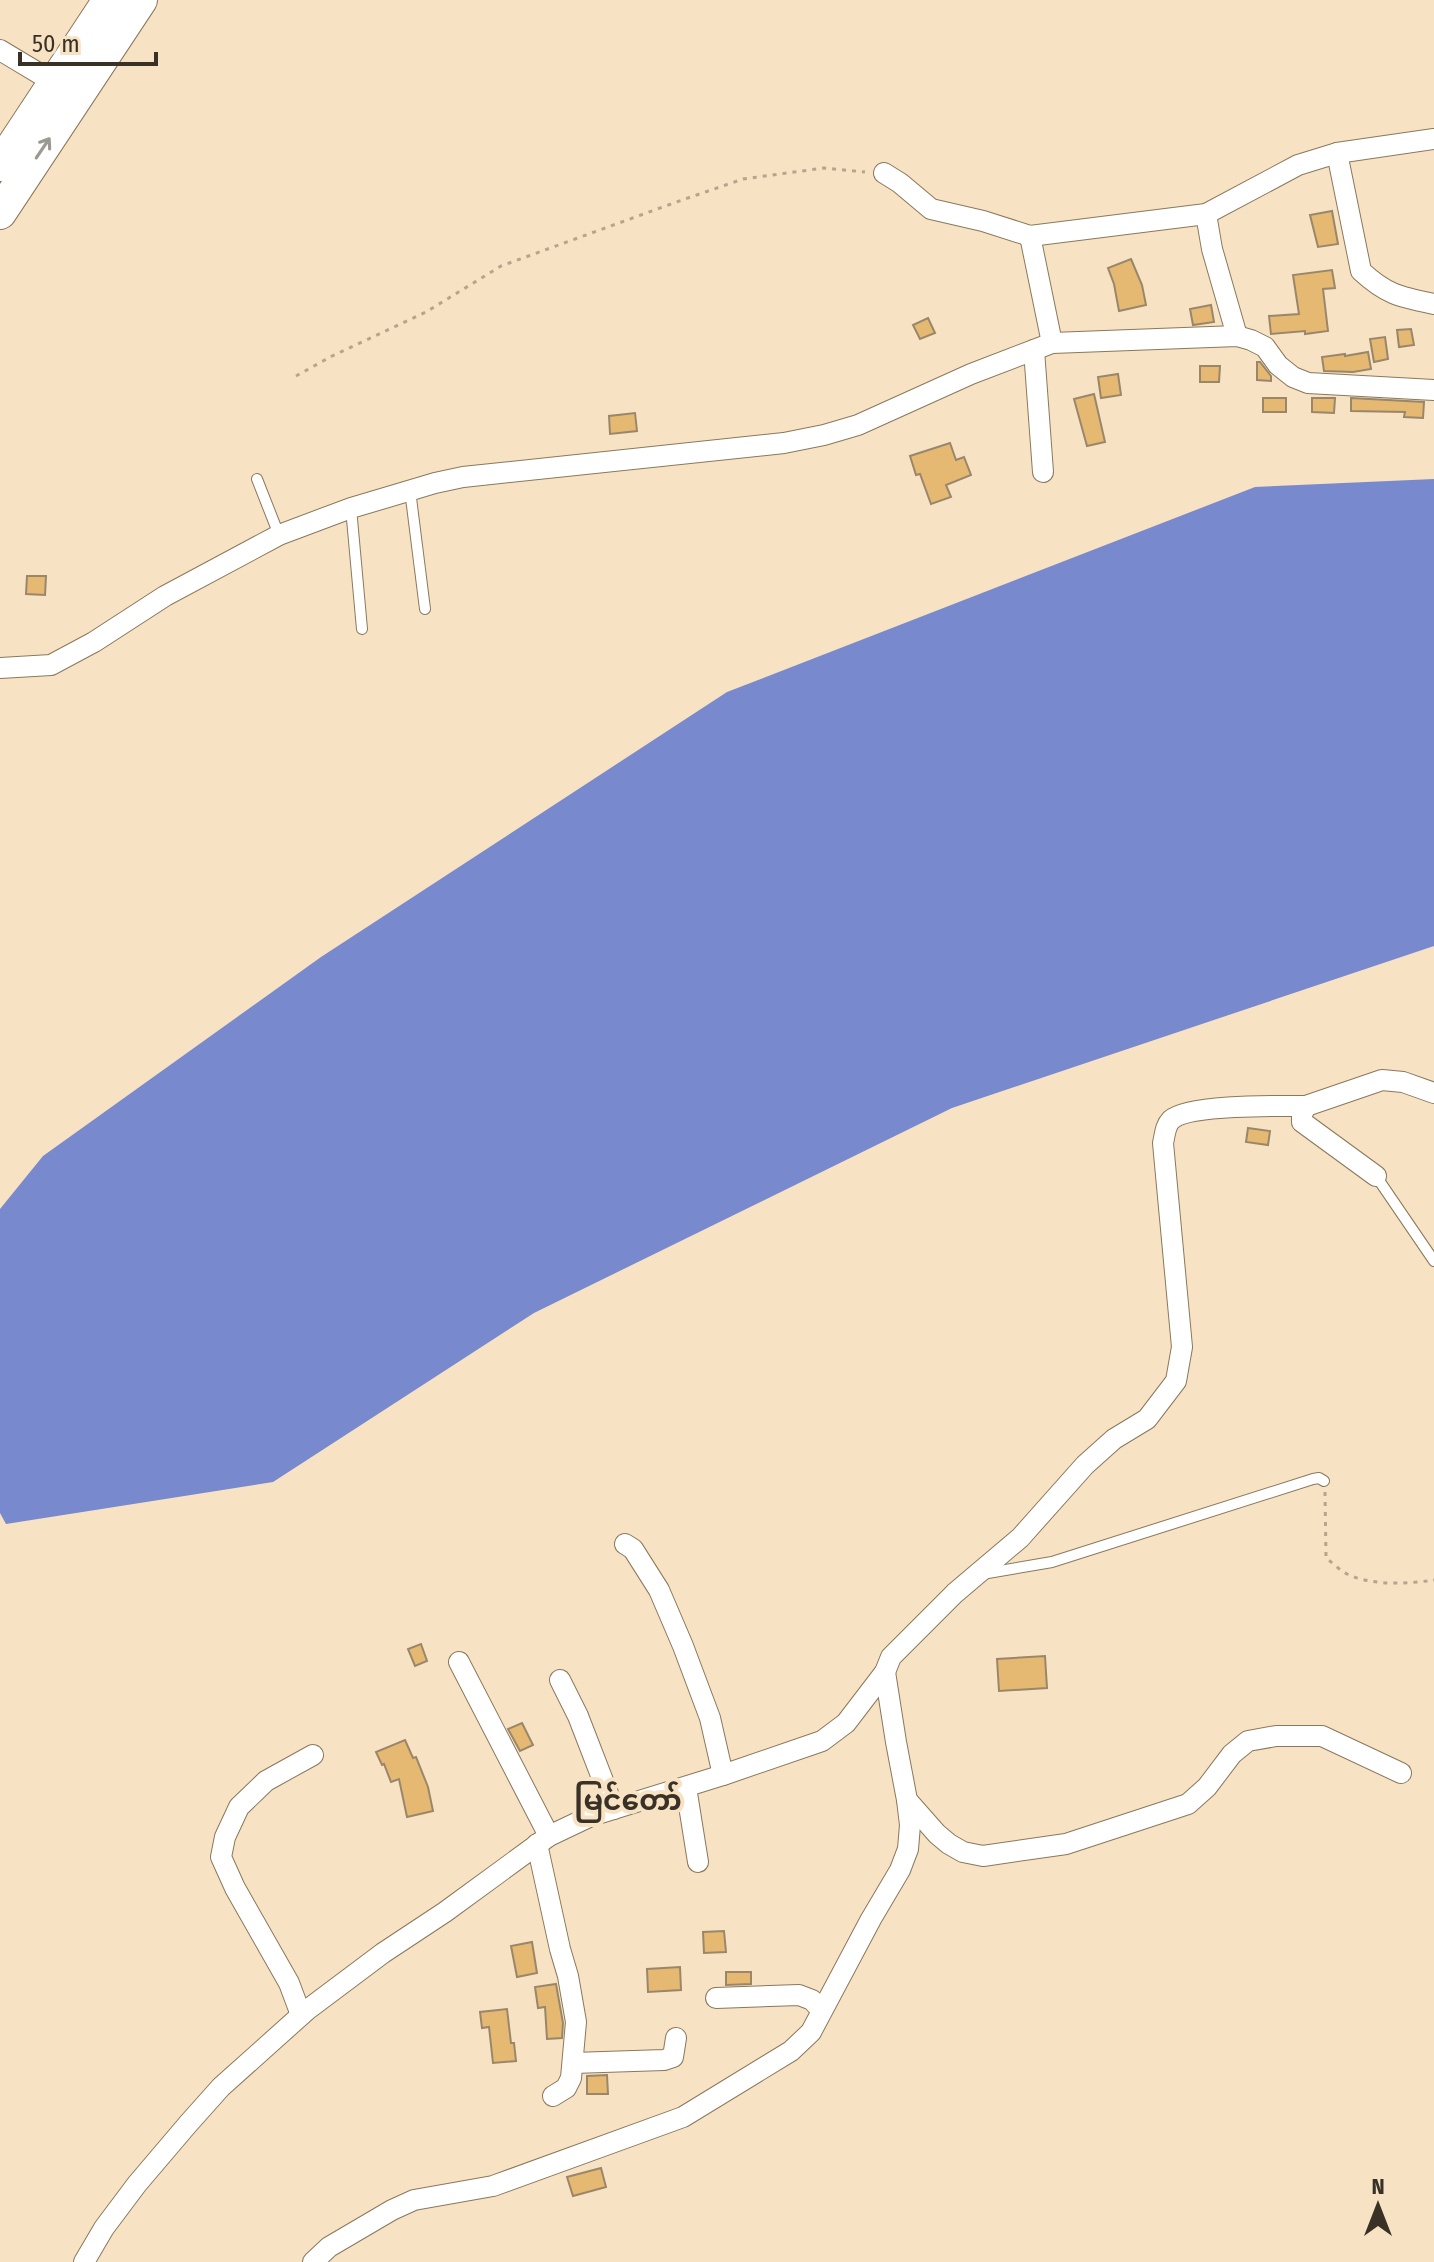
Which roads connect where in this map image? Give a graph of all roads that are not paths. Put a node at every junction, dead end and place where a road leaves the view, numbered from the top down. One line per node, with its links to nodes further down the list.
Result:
1 (109, 0): 4 (main road)
2 (141, 0): 9 (main road, one-way to 2)
3 (0, 50): 4 (street)
4 (55, 83): 7 (main road)
5 (1434, 139): 6 (street)
6 (1337, 153): 10 (street); 12 (street)
7 (0, 165)
8 (884, 173): 11 (street)
9 (0, 213)
10 (1206, 214): 11 (street); 13 (street)
11 (1030, 236): 14 (street)
12 (1434, 304)
13 (1237, 336): 14 (street); 15 (street)
14 (1043, 346): 16 (street); 18 (street)
15 (1434, 390)
16 (1043, 472)
17 (257, 479): 20 (lane)
18 (410, 490): 19 (street); 21 (lane)
19 (351, 508): 20 (street); 22 (lane)
20 (279, 535): 23 (street)
21 (425, 609)
22 (362, 629)
23 (0, 668)
24 (1434, 1093): 25 (street)
25 (1306, 1106): 26 (street); 30 (street)
26 (1376, 1176): 27 (lane)
27 (1434, 1261)
28 (1324, 1481): 30 (lane)
29 (625, 1544): 36 (street)
30 (976, 1575): 32 (street)
31 (459, 1662): 40 (street)
32 (885, 1672): 36 (street); 38 (street)
33 (560, 1680): 39 (street)
34 (313, 1755): 44 (street)
35 (1401, 1773): 38 (street)
36 (723, 1775): 37 (street)
37 (686, 1787): 39 (street); 41 (street)
38 (907, 1800): 43 (street)
39 (614, 1809): 40 (street)
40 (543, 1840): 44 (street); 46 (street)
41 (698, 1862)
42 (716, 1998): 43 (street)
43 (821, 2010): 49 (street)
44 (301, 2015): 48 (street)
45 (676, 2038): 46 (street)
46 (573, 2063): 47 (street)
47 (553, 2096)
48 (84, 2262)
49 (313, 2262)

